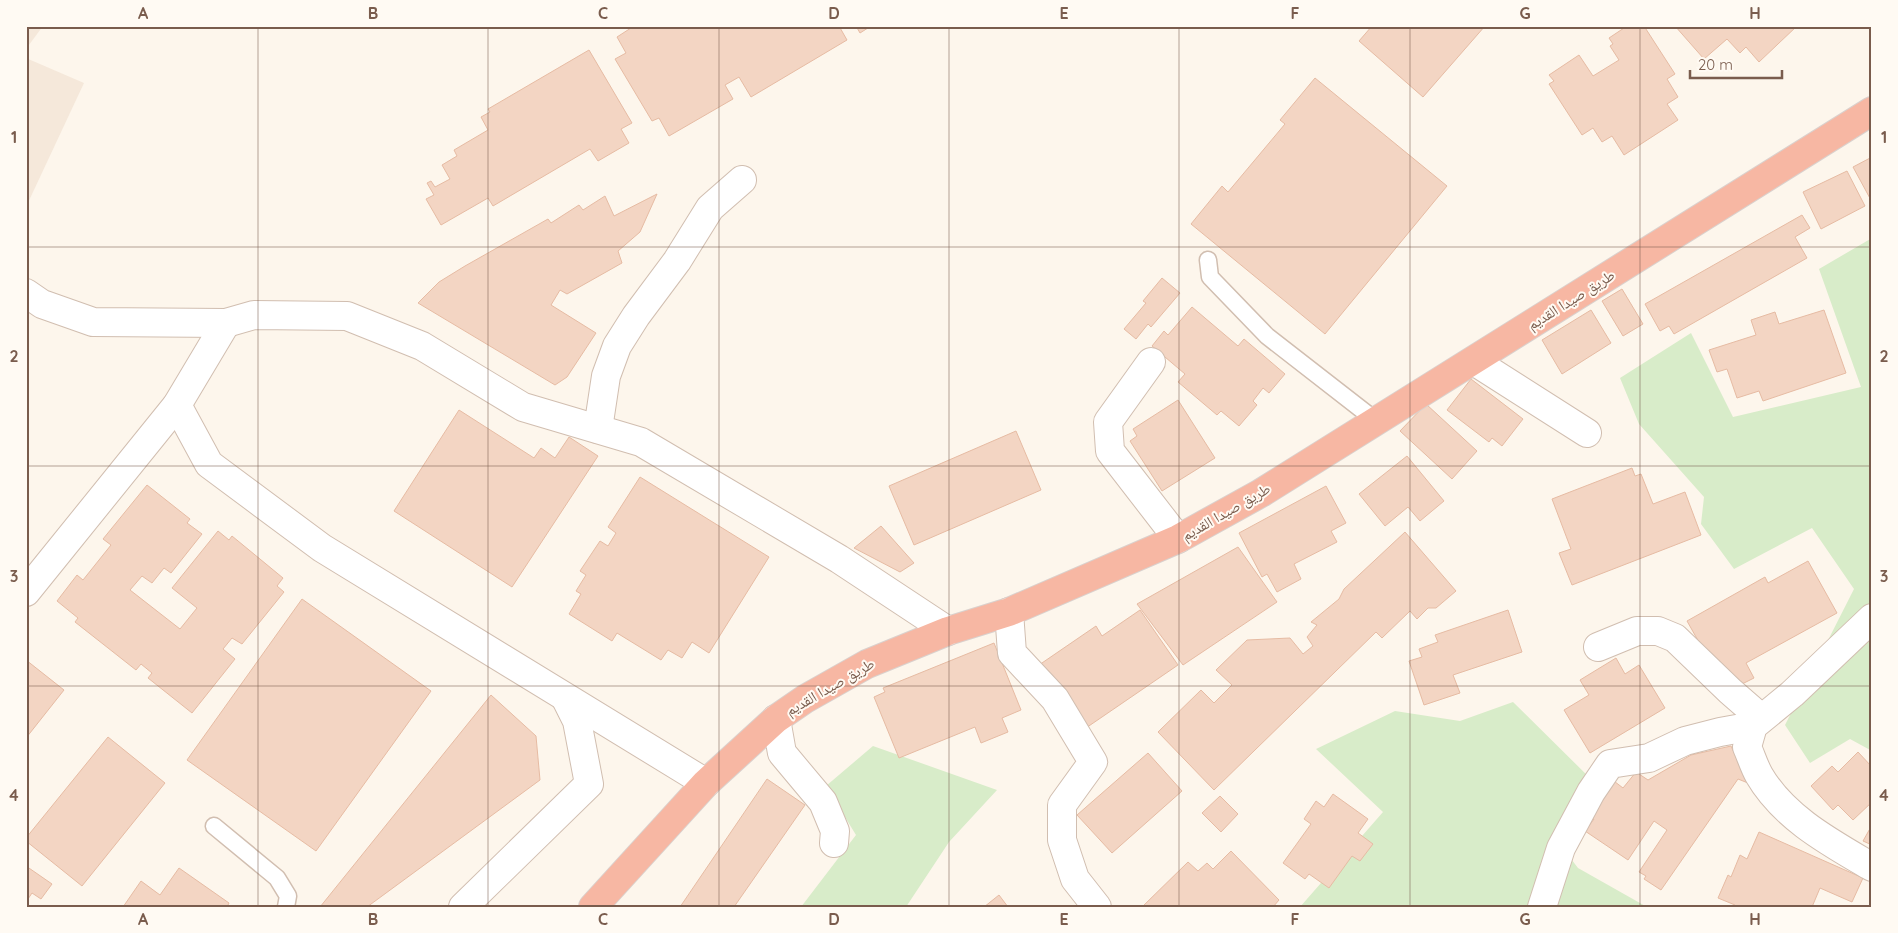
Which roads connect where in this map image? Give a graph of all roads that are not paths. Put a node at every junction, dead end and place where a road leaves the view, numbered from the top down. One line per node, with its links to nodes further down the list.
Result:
1 (1872, 111): 6 (highway, طريق صيدا القديم)
2 (742, 180): 10 (street)
3 (1208, 260): 9 (lane)
4 (26, 293): 5 (street)
5 (226, 323): 8 (street); 10 (street)
6 (1474, 361): 9 (highway, طريق صيدا القديم); 11 (street)
7 (1151, 362): 12 (street)
8 (177, 405): 13 (street); 18 (street)
9 (1376, 420): 12 (highway, طريق صيدا القديم)
10 (598, 429): 16 (street)
11 (1587, 433)
12 (1178, 539): 14 (highway, طريق صيدا القديم)
13 (26, 592)
14 (1009, 612): 16 (highway, طريق صيدا القديم); 28 (street)
15 (1872, 618): 20 (street)
16 (948, 631): 19 (highway, طريق صيدا القديم)
17 (1598, 646): 20 (street)
18 (566, 699): 21 (street); 26 (street)
19 (776, 719): 21 (highway, طريق صيدا القديم); 23 (street)
20 (1757, 722): 24 (street); 29 (street)
21 (706, 783): 27 (highway, طريق صيدا القديم)
22 (214, 826): 25 (lane)
23 (834, 843)
24 (1872, 867)
25 (286, 907)
26 (463, 907)
27 (593, 907)
28 (1098, 907)
29 (1542, 907)

